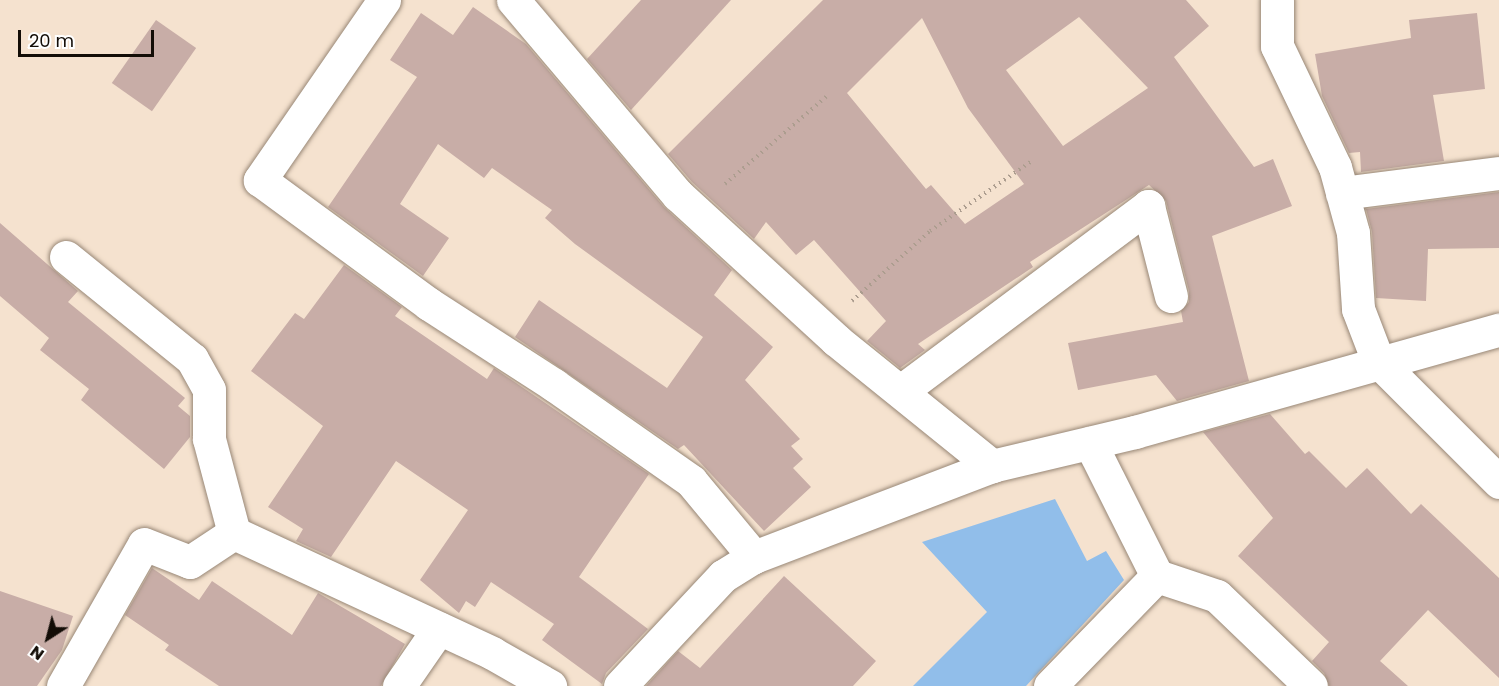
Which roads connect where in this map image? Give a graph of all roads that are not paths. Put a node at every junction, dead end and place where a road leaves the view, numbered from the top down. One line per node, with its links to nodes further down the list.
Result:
1 (384, 0): 15 (street)
2 (513, 0): 10 (street)
3 (1277, 0): 5 (street)
4 (1499, 173): 5 (street)
5 (1342, 193): 9 (street)
6 (66, 257): 14 (street)
7 (1171, 296): 10 (street)
8 (1499, 330): 9 (street)
9 (1378, 362): 11 (street); 13 (street)
10 (901, 391): 12 (street)
11 (1090, 443): 12 (street); 16 (street)
12 (992, 466): 15 (street)
13 (1499, 482)
14 (234, 533): 17 (street); 18 (street)
15 (754, 557): 21 (street)
16 (1157, 576): 22 (street); 23 (street)
17 (439, 628): 19 (street); 20 (street)
18 (63, 686)
19 (399, 686)
20 (550, 686)
21 (620, 686)
22 (1050, 686)
23 (1311, 686)

